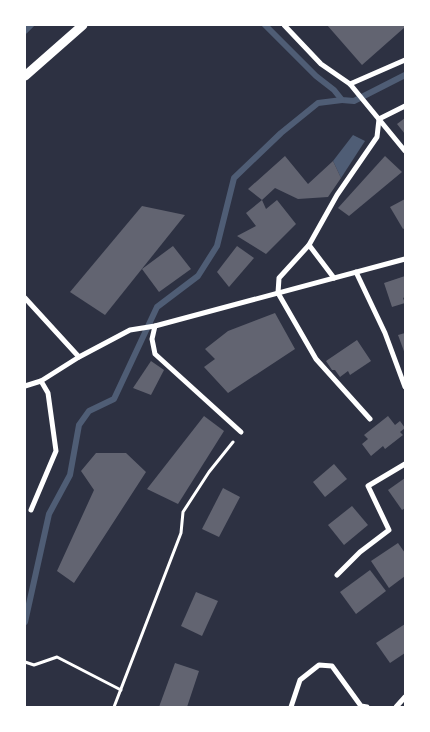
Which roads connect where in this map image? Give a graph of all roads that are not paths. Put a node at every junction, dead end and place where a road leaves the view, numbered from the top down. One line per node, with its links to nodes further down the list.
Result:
1 (83, 25): 4 (street)
2 (284, 25): 5 (street)
3 (405, 60): 5 (street)
4 (25, 76)
5 (350, 84): 7 (street)
6 (405, 106): 7 (street)
7 (380, 119): 8 (street); 9 (street)
8 (405, 151)
9 (310, 245): 12 (street); 13 (street)
10 (405, 260): 11 (street)
11 (356, 272): 12 (street); 19 (street)
12 (334, 278): 13 (street)
13 (278, 293): 15 (street); 20 (street)
14 (25, 298): 16 (street)
15 (153, 326): 16 (street); 21 (street)
16 (79, 357): 17 (street)
17 (41, 382): 18 (street); 23 (street)
18 (25, 386)
19 (405, 387)
20 (370, 419)
21 (241, 432)
22 (405, 464): 24 (street)
23 (31, 510)
24 (337, 575)
25 (405, 697): 28 (street)
26 (291, 707): 27 (street)
27 (367, 707)
28 (396, 707)

